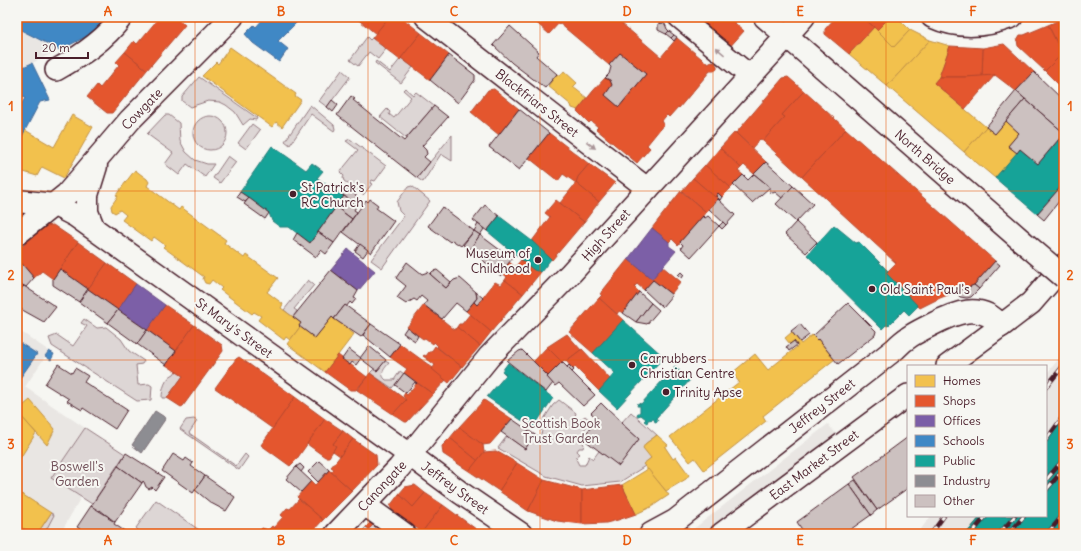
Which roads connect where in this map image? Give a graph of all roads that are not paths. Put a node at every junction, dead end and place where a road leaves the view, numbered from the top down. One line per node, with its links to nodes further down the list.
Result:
1 (122, 17): 10 (street)
2 (232, 17): 12 (street, Cowgate)
3 (426, 17): 13 (street, Blackfriars Street, one-way to 13)
4 (679, 17): 11 (street, one-way to 4)
5 (765, 17): 9 (street, North Bridge)
6 (804, 17): 9 (street, High Street)
7 (932, 17): 8 (street)
8 (1012, 17)
9 (787, 36): 11 (street, High Street); 19 (street, North Bridge, bridge)
10 (56, 70)
11 (750, 76): 13 (street, High Street)
12 (99, 156): 15 (street, Cowgate); 16 (street)
13 (648, 189): 23 (street, High Street)
14 (17, 202): 15 (street)
15 (55, 205): 16 (street, St Mary's Street); 17 (street, Cowgate)
16 (93, 226): 23 (street, St Mary's Street)
17 (17, 234)
18 (1064, 265): 20 (street)
19 (1064, 277)
20 (1001, 326): 21 (street); 28 (street, Jeffrey Street)
21 (948, 365)
22 (907, 396): 29 (street, East Market Street)
23 (410, 455): 24 (street, Canongate); 27 (street, Jeffrey Street)
24 (364, 505): 25 (street, Canongate); 26 (street)
25 (336, 534)
26 (406, 534)
27 (520, 534)
28 (651, 534)
29 (721, 534)

